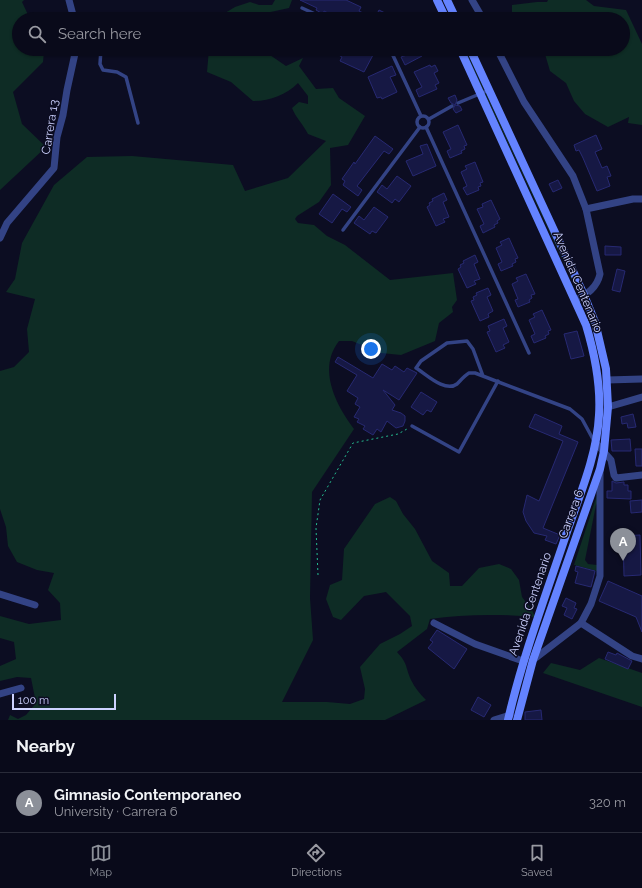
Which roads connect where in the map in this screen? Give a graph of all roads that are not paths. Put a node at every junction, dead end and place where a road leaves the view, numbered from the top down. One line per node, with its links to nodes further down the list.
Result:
1 (69, 0): 6 (street)
2 (437, 0): 8 (main road)
3 (447, 0): 9 (main road)
4 (472, 0): 10 (street)
5 (302, 8): 7 (lane)
6 (72, 12)
7 (311, 12)
8 (443, 12)
9 (453, 12)
10 (479, 12)
11 (74, 56): 29 (street, Carrera 13)
12 (101, 56): 23 (lane)
13 (393, 56): 21 (lane)
14 (463, 56): 18 (main road, Avenida Centenario)
15 (473, 56): 17 (main road, Carrera 6)
16 (501, 56): 27 (street)
17 (489, 90): 18 (lane); 30 (main road, Carrera 6)
18 (481, 94): 19 (lane); 31 (main road, Avenida Centenario)
19 (458, 103)
20 (452, 106): 22 (lane)
21 (421, 116): 22 (lane); 24 (lane)
22 (429, 119): 25 (lane)
23 (138, 123)
24 (420, 127): 25 (lane); 28 (lane)
25 (426, 127): 32 (lane)
26 (642, 199): 27 (street)
27 (586, 209): 30 (street)
28 (342, 230)
29 (0, 238)
30 (584, 296): 31 (street); 35 (main road, Carrera 6)
31 (575, 301): 40 (main road, Avenida Centenario)
32 (529, 352)
33 (483, 376): 33 (lane); 36 (lane)
34 (642, 379): 35 (street)
35 (607, 380): 38 (main road, Carrera 6)
36 (498, 381): 39 (lane); 40 (lane)
37 (642, 398): 38 (street)
38 (608, 407): 41 (main road, Carrera 6)
39 (412, 426)
40 (596, 443): 41 (street); 50 (main road, Avenida Centenario)
41 (604, 451): 42 (main road, Carrera 6); 43 (street)
42 (600, 469): 47 (street); 49 (main road, Carrera 6)
43 (642, 474)
44 (0, 594): 45 (street)
45 (36, 605)
46 (434, 623): 50 (street)
47 (580, 623): 48 (street); 49 (street)
48 (642, 659)
49 (533, 660): 55 (main road, Carrera 6)
50 (523, 661): 53 (main road, Avenida Centenario)
51 (21, 688): 52 (street)
52 (0, 694)
53 (509, 717): 54 (street)
54 (494, 720)
55 (517, 720)

